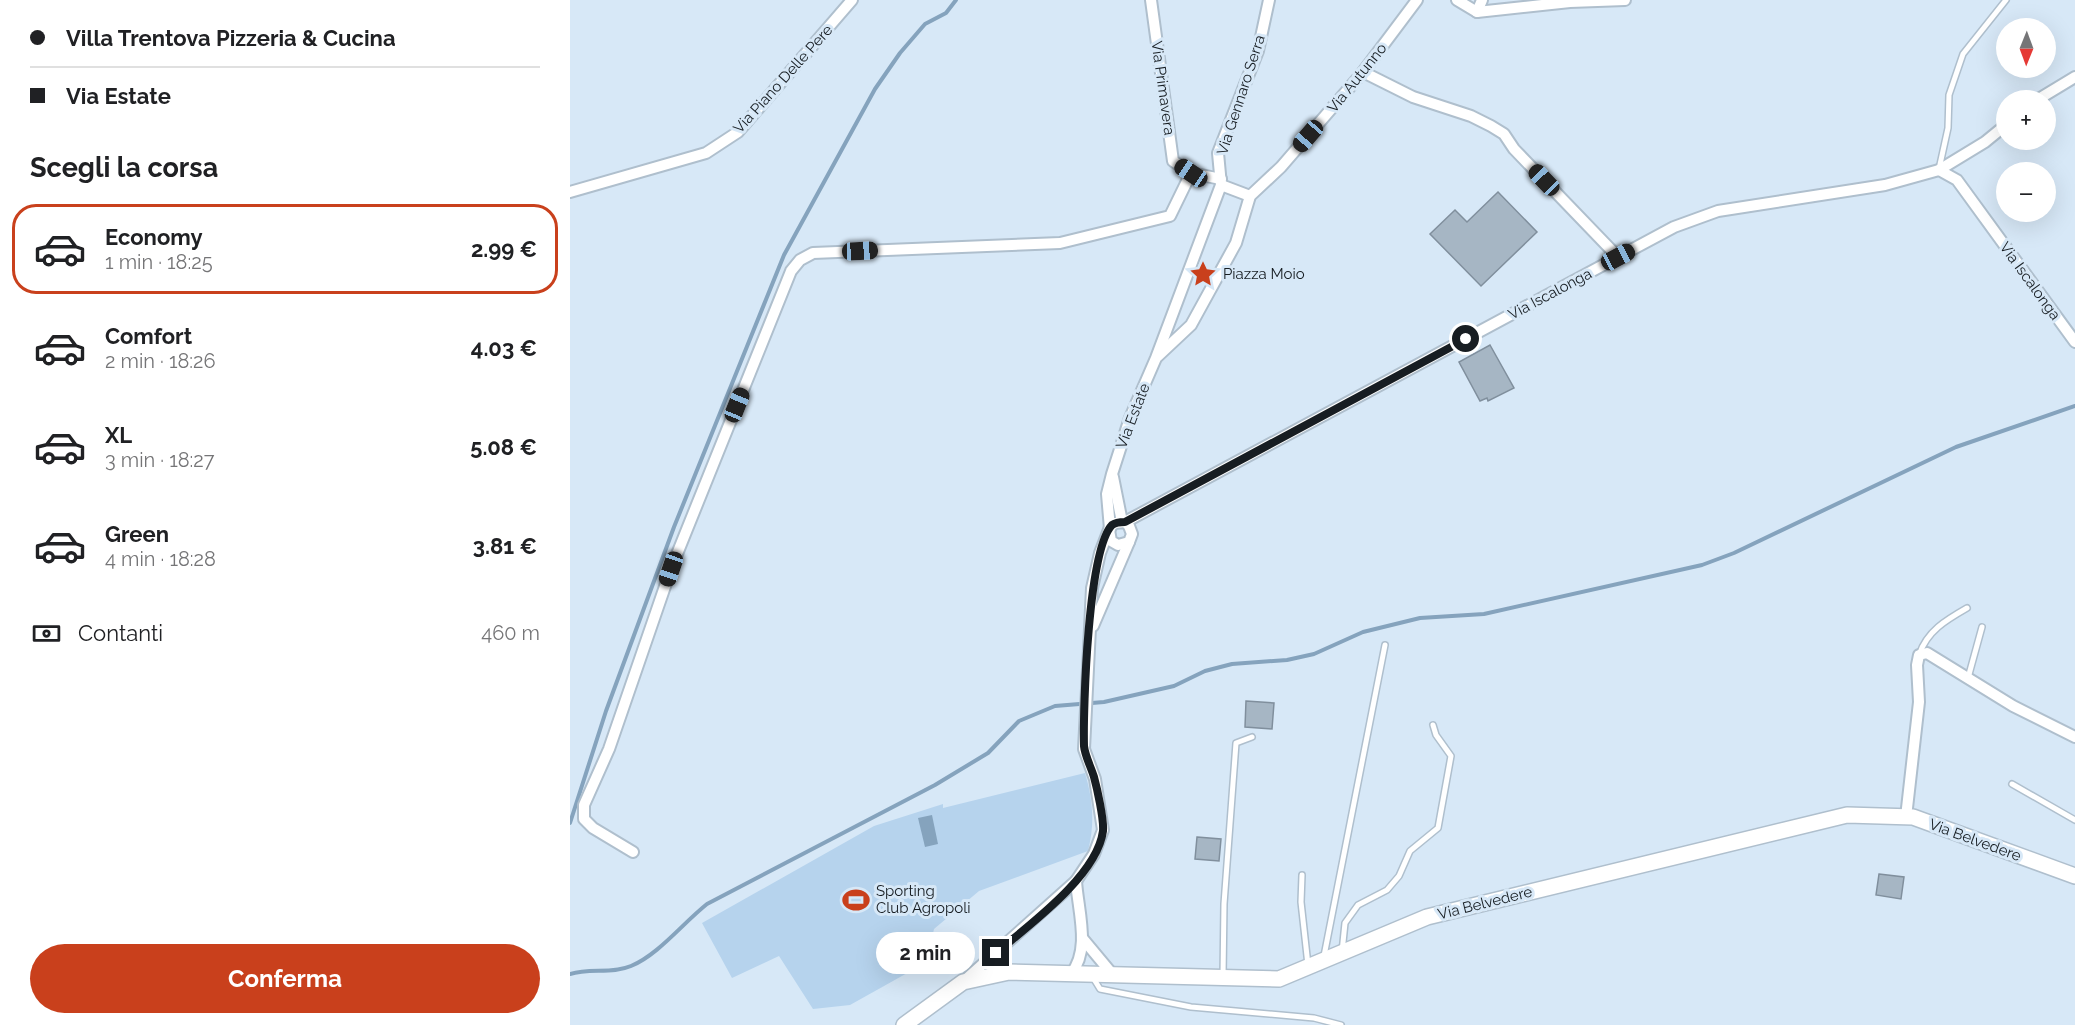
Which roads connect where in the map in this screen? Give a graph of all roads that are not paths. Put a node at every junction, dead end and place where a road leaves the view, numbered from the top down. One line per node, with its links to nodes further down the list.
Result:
1 (852, 0): 17 (street, Via Piano Delle Pere)
2 (1151, 0): 15 (street, Via Primavera)
3 (1269, 0): 16 (street, Via Gennaro Serra)
4 (1417, 0): 10 (street, Via Autunno)
5 (1457, 0): 9 (street)
6 (1482, 0): 9 (street)
7 (1625, 0): 9 (street)
8 (2006, 0): 14 (lane)
9 (1477, 12)
10 (1363, 72): 18 (street, Via Autunno); 19 (street)
11 (2075, 77): 12 (street)
12 (2054, 90)
13 (1996, 133): 14 (street)
14 (1939, 170): 19 (street, Via Iscalonga); 20 (street, Via Iscalonga)
15 (1191, 173): 16 (street); 39 (street)
16 (1221, 182): 18 (street); 21 (street, Via Gennaro Serra)
17 (570, 192)
18 (1250, 196): 21 (street)
19 (1618, 257): 23 (street, Via Iscalonga)
20 (2075, 342)
21 (1156, 358): 22 (street, Via Estate)
22 (1112, 474): 24 (street, Via Estate); 25 (street, Via Estate)
23 (1150, 508): 24 (street, Via Iscalonga); 26 (street, Via Iscalonga)
24 (1123, 522): 25 (street); 26 (street)
25 (1109, 530): 26 (street); 29 (street, Via Estate)
26 (1130, 538): 29 (street, Via Estate)
27 (1967, 608): 31 (lane)
28 (1982, 627): 32 (lane)
29 (1090, 632): 42 (street, Via Estate)
30 (1384, 645): 45 (lane)
31 (1919, 655): 32 (street); 37 (street)
32 (1968, 678): 35 (street)
33 (1433, 725): 44 (lane)
34 (1252, 737): 50 (lane)
35 (2075, 737)
36 (2012, 784): 38 (lane)
37 (1906, 817): 41 (street, Via Belvedere); 44 (street, Via Belvedere)
38 (2075, 820)
39 (633, 852)
40 (1302, 875): 46 (lane)
41 (2075, 876)
42 (1076, 880): 43 (street); 51 (street, Via Estate)
43 (1083, 939): 47 (street); 49 (street)
44 (1341, 953): 45 (street, Via Belvedere)
45 (1323, 961): 46 (street, Via Belvedere)
46 (1308, 967): 50 (street, Via Belvedere)
47 (1071, 974): 48 (street, Via Belvedere); 51 (street, Via Belvedere)
48 (1091, 974): 49 (street, Via Belvedere); 53 (lane)
49 (1113, 975): 50 (street, Via Belvedere)
50 (1223, 978)
51 (963, 982): 52 (street, Via Belvedere)
52 (904, 1025)
53 (1341, 1025)

